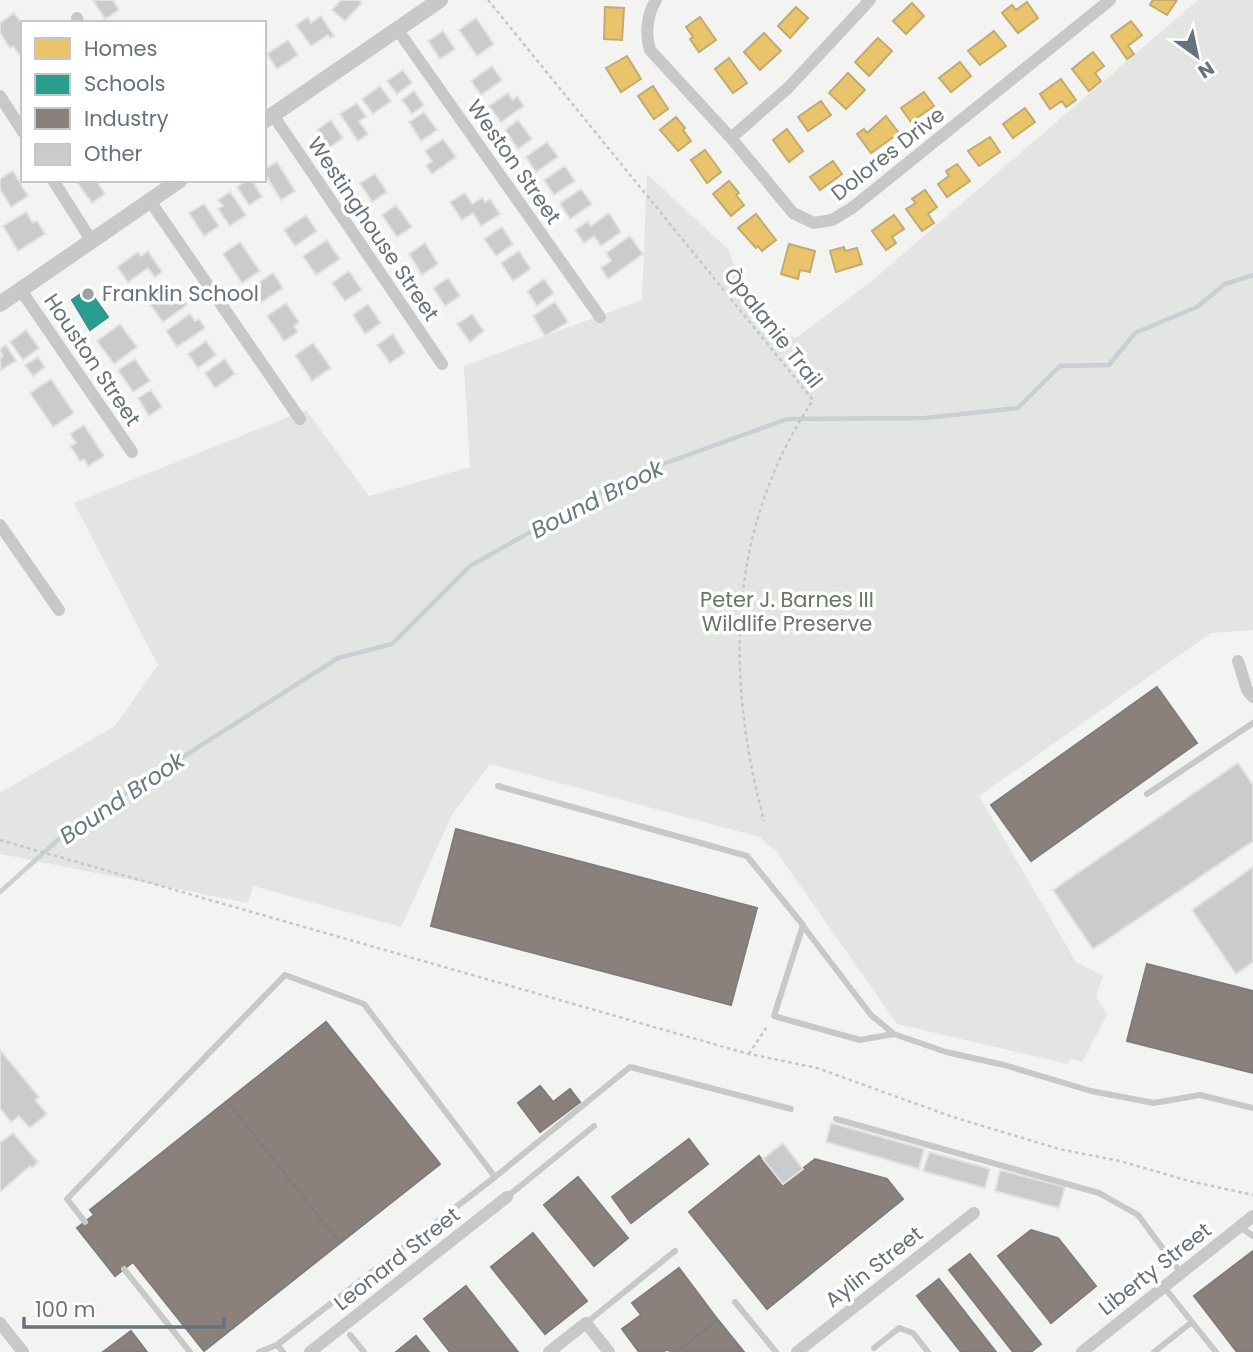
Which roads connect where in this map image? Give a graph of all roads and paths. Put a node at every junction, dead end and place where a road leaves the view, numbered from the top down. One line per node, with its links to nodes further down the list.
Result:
1 (440, 0): 6 (street)
2 (488, 0): 28 (path, Òpalanie Trail)
3 (656, 0): 10 (street, Dolores Drive)
4 (870, 0): 10 (street)
5 (1110, 0): 10 (street, Dolores Drive)
6 (397, 29): 8 (street); 17 (street, Weston Street)
7 (0, 96): 9 (street)
8 (268, 118): 18 (street, Westinghouse Street)
9 (21, 129)
10 (731, 138)
11 (54, 182): 14 (street)
12 (174, 182): 13 (street)
13 (150, 201): 14 (street); 19 (street)
14 (91, 240): 15 (street)
15 (20, 289): 16 (street); 20 (street, Houston Street)
16 (0, 304)
17 (600, 317)
18 (442, 364)
19 (300, 419)
20 (132, 452)
21 (0, 525): 22 (street)
22 (59, 610)
23 (1238, 661): 24 (street)
24 (1253, 697)
25 (1253, 723): 27 (lane)
26 (498, 786): 30 (lane)
27 (1147, 794)
28 (764, 821)
29 (0, 840): 33 (path)
30 (803, 925): 31 (lane); 32 (lane)
31 (774, 1016): 32 (lane); 33 (path)
32 (894, 1034): 34 (lane)
33 (749, 1054): 39 (path)
34 (1253, 1108)
35 (791, 1109): 38 (lane)
36 (836, 1119): 48 (lane)
37 (594, 1126): 40 (lane)
38 (495, 1177): 43 (lane); 55 (lane)
39 (1253, 1195)
40 (507, 1197): 61 (street, Leonard Street)
41 (974, 1213): 66 (street, Aylin Street)
42 (1253, 1216): 44 (street, Liberty Street)
43 (85, 1222)
44 (1240, 1227): 45 (lane); 48 (street, Liberty Street)
45 (1253, 1236)
46 (675, 1251): 53 (lane)
47 (124, 1269): 58 (lane)
48 (1181, 1273): 49 (street, Liberty Street)
49 (1164, 1286): 51 (lane); 68 (street, Liberty Street)
50 (735, 1302): 65 (lane)
51 (1192, 1322): 69 (lane); 70 (lane)
52 (0, 1323): 57 (street)
53 (586, 1324): 63 (street); 64 (street)
54 (350, 1335): 62 (lane)
55 (277, 1345): 59 (lane); 60 (lane)
56 (874, 1348): 67 (lane)
57 (23, 1352)
58 (190, 1352)
59 (259, 1352)
60 (283, 1352)
61 (310, 1352)
62 (364, 1352)
63 (550, 1352)
64 (609, 1352)
65 (776, 1352)
66 (797, 1352)
67 (928, 1352)
68 (1082, 1352)
69 (1154, 1352)
70 (1216, 1352)

